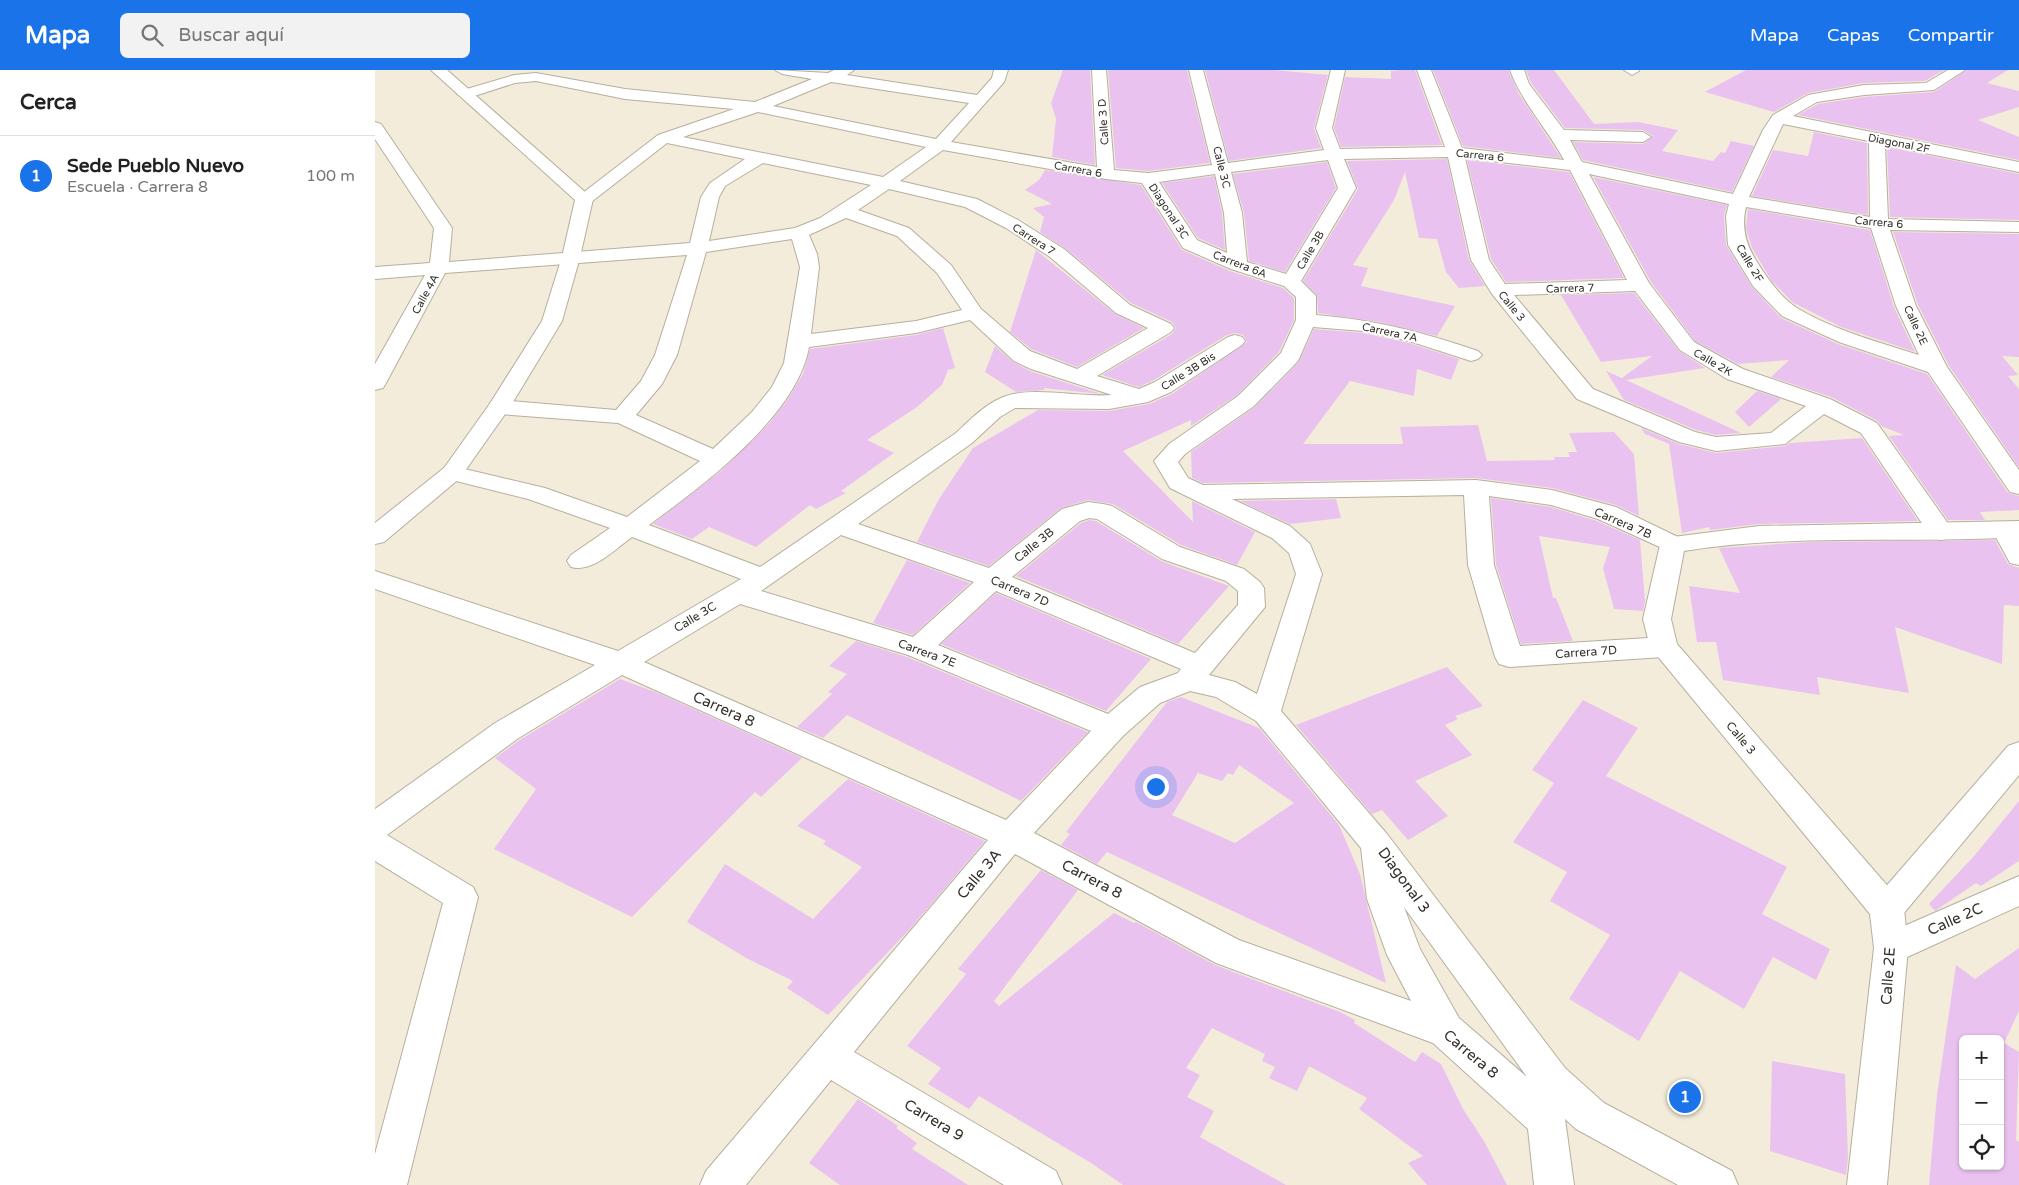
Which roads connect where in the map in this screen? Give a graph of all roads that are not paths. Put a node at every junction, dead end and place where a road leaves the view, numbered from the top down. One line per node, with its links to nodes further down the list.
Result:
1 (439, 70): 14 (street)
2 (571, 70): 13 (street)
3 (782, 70): 12 (street)
4 (847, 70): 12 (street)
5 (1001, 70): 15 (street)
6 (1099, 70): 30 (street, Calle 3 D)
7 (1196, 70): 29 (street, Calle 3C)
8 (1337, 70): 25 (street, Calle 3B)
9 (1425, 70): 24 (street, Calle 3)
10 (1517, 70): 19 (street, Calle 2K)
11 (1958, 70): 17 (street)
12 (830, 78): 15 (street); 16 (street)
13 (552, 79): 14 (street, Carrera 6); 16 (street, Carrera 6)
14 (465, 94): 33 (street)
15 (981, 100): 23 (street)
16 (757, 107): 21 (street); 23 (street, Carrera 6)
17 (1779, 118): 22 (street, Diagonal 2F); 34 (street, Calle 2F)
18 (375, 127): 43 (street, Calle 4A)
19 (1559, 135): 20 (street); 27 (street, Calle 2K)
20 (1643, 137)
21 (664, 138): 26 (street, Carrera 7); 33 (street)
22 (1877, 140): 28 (street, Diagonal 2F); 36 (street, Calle 2E)
23 (940, 145): 30 (street, Carrera 6); 32 (street)
24 (1455, 152): 25 (street, Carrera 6); 27 (street, Carrera 6); 47 (street, Calle 3)
25 (1333, 154): 29 (street, Carrera 6); 45 (street, Calle 3B)
26 (759, 158): 32 (street, Carrera 7); 40 (street)
27 (1577, 166): 34 (street, Carrera 6); 46 (street, Calle 2K)
28 (2019, 168)
29 (1223, 170): 31 (street, Carrera 6); 42 (street, Calle 3C)
30 (1106, 174): 31 (street, Carrera 6)
31 (1148, 178): 39 (street, Diagonal 3C)
32 (887, 183): 35 (street); 54 (street, Carrera 7)
33 (584, 199): 41 (street)
34 (1739, 200): 36 (street, Carrera 6); 53 (street, Calle 2F)
35 (845, 212): 38 (street); 48 (street)
36 (1879, 224): 37 (street, Carrera 6); 53 (street, Calle 2E)
37 (2019, 227)
38 (799, 233): 40 (street); 51 (street)
39 (1190, 244): 42 (street, Carrera 6A)
40 (698, 248): 41 (street); 60 (street)
41 (571, 257): 43 (street); 59 (street)
42 (1238, 265): 45 (street, Carrera 6A)
43 (439, 268): 44 (street); 55 (street, Calle 4A)
44 (375, 273)
45 (1291, 282): 49 (street, Calle 3B)
46 (1640, 285): 47 (street, Carrera 7); 58 (street, Calle 2K)
47 (1499, 290): 58 (street, Calle 3)
48 (974, 313): 51 (street); 54 (street)
49 (1306, 320): 52 (street, Carrera 7A); 65 (street, Calle 3B)
50 (1235, 341): 56 (street, Calle 3B Bis)
51 (799, 342): 61 (street)
52 (1471, 355)
53 (1936, 367): 64 (street, Calle 2E)
54 (1079, 376): 56 (street)
55 (375, 383)
56 (1140, 397): 57 (street, Calle 3B Bis)
57 (1010, 402): 66 (street, Calle 3C)
58 (1822, 404): 69 (street, Calle 2K)
59 (499, 407): 60 (street); 62 (street)
60 (622, 417): 61 (street)
61 (715, 459): 67 (street)
62 (452, 473): 67 (street); 70 (street)
63 (1476, 487): 65 (street, Carrera 7B); 71 (street, Carrera 7B); 79 (street, Carrera 7D)
64 (2019, 487)
65 (1197, 492): 83 (street)
66 (837, 525): 74 (street, Calle 3C); 75 (street, Carrera 7D)
67 (631, 526): 73 (street); 74 (street)
68 (2012, 530): 69 (street); 72 (street)
69 (1941, 532): 71 (street)
70 (375, 536)
71 (1673, 545): 79 (street, Calle 3)
72 (2019, 557)
73 (580, 561)
74 (763, 578): 78 (street, Calle 3C)
75 (993, 579): 77 (street, Calle 3B); 80 (street, Calle 3B); 82 (street, Carrera 7D)
76 (375, 580): 81 (street, Carrera 8)
77 (1251, 588): 82 (street, Calle 3A)
78 (736, 593): 80 (street, Carrera 7E); 81 (street, Calle 3C)
79 (1663, 647): 91 (street, Calle 3)
80 (918, 648): 84 (street, Carrera 7E)
81 (619, 662): 86 (street, Calle 3C); 87 (street, Carrera 8)
82 (1194, 673): 83 (street, Diagonal 3); 84 (street, Calle 3A)
83 (1265, 713): 88 (street, Diagonal 3)
84 (1112, 728): 87 (street, Calle 3A)
85 (2019, 754): 91 (street)
86 (375, 826)
87 (1011, 836): 93 (street, Carrera 8); 94 (street, Calle 3A)
88 (1376, 843): 93 (street); 99 (street, Diagonal 3)
89 (375, 844): 95 (street)
90 (2019, 890): 92 (street, Calle 2C)
91 (1887, 909): 92 (street, Calle 2E)
92 (1891, 948): 100 (street, Calle 2E)
93 (1445, 1030): 98 (street, Carrera 8)
94 (826, 1056): 96 (street, Calle 3A); 97 (street, Carrera 9)
95 (387, 1185)
96 (720, 1185)
97 (1042, 1185)
98 (1553, 1185)
99 (1718, 1185)
100 (1867, 1185)

